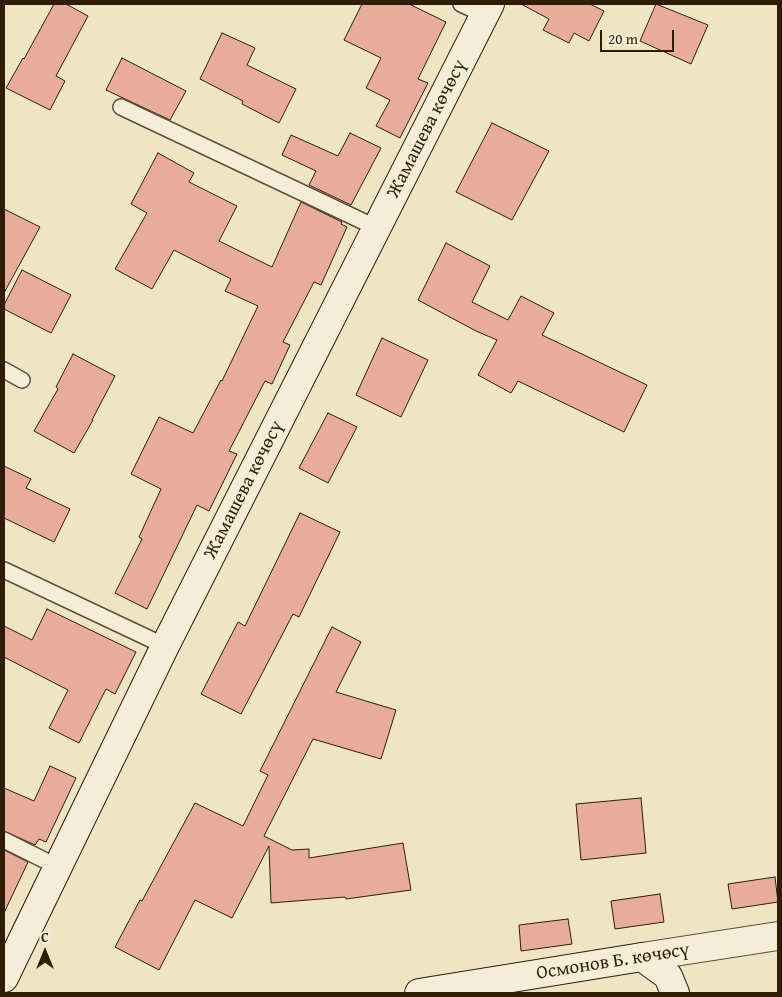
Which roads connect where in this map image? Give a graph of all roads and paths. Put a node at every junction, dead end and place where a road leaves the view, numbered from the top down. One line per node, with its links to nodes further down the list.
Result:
1 (479, 7): 3 (main road, Жамашева көчөсү)
2 (121, 107): 3 (lane)
3 (378, 228): 7 (main road, Жамашева көчөсү)
4 (4, 370): 5 (lane)
5 (22, 380)
6 (4, 570): 7 (lane)
7 (165, 646): 9 (main road, Жамашева көчөсү)
8 (4, 840): 9 (lane)
9 (58, 867): 12 (main road, Жамашева көчөсү)
10 (778, 936): 11 (main road, Осмонов Б. көчөсү)
11 (642, 957): 13 (main road, Осмонов Б. көчөсү); 14 (main road)
12 (4, 978)
13 (419, 993)
14 (676, 993)

